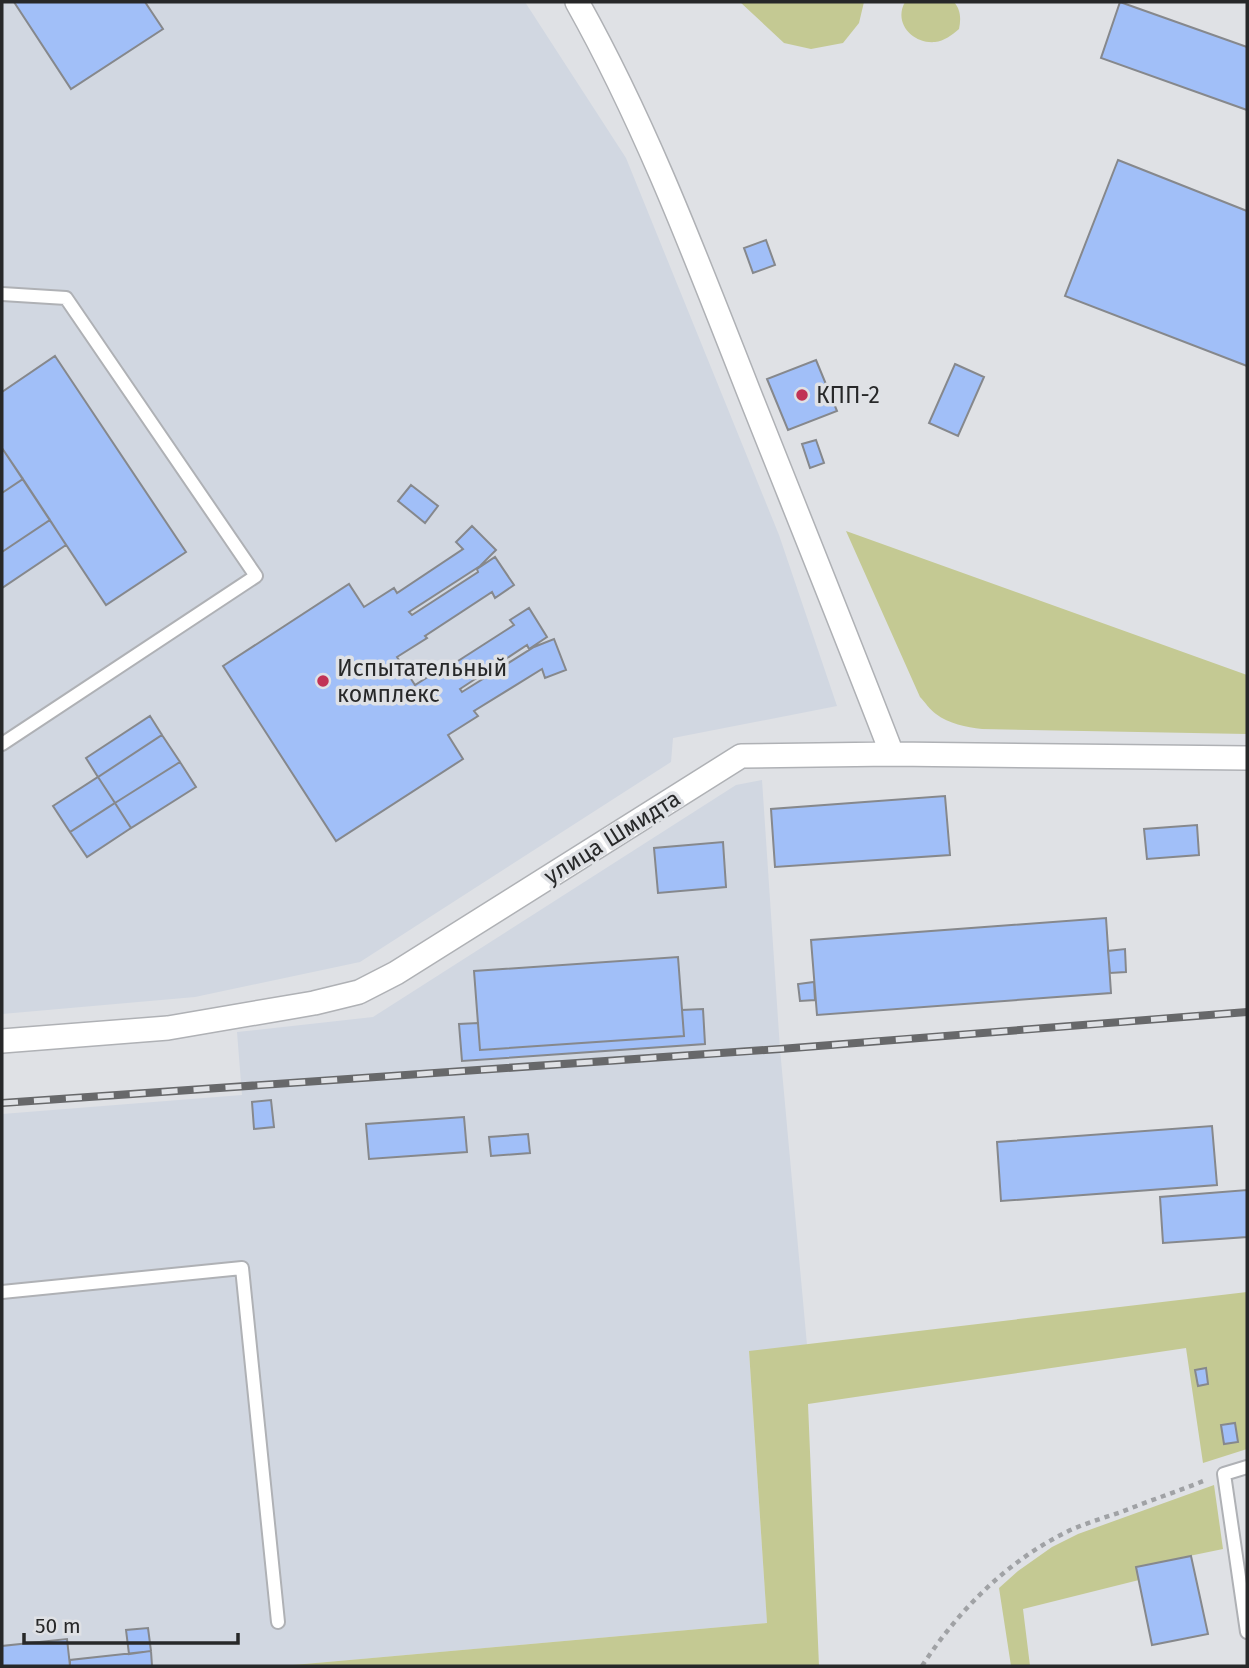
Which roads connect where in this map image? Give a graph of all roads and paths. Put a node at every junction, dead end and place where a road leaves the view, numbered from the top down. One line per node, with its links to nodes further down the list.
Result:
1 (577, 2): 4 (street)
2 (2, 293): 3 (lane)
3 (2, 744)
4 (892, 754): 5 (street, улица Шмидта); 6 (street, улица Шмидта)
5 (1247, 758)
6 (2, 1041)
7 (2, 1292): 10 (lane)
8 (1247, 1467): 9 (lane)
9 (1224, 1474): 11 (lane); 12 (path)
10 (278, 1622)
11 (1247, 1632)
12 (922, 1666)

